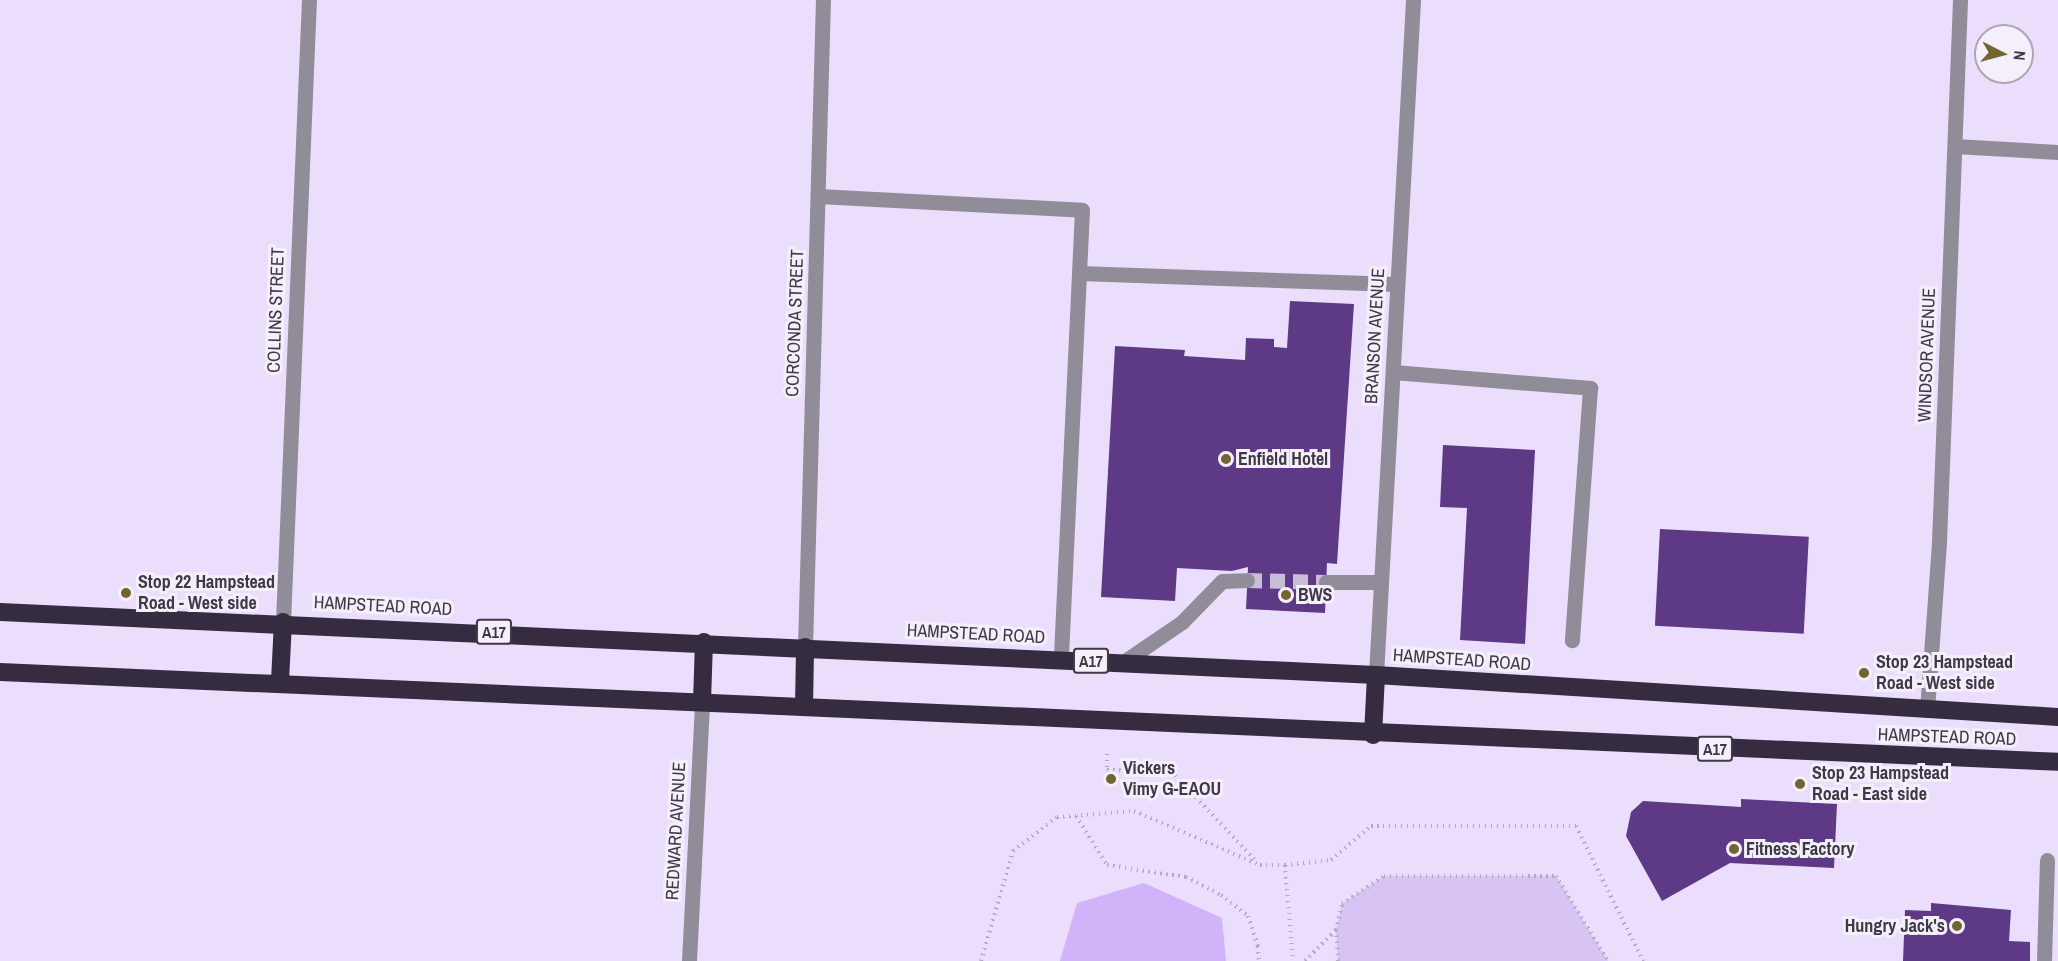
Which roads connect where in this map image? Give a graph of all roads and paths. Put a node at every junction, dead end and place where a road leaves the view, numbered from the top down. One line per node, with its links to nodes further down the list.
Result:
1 (309, 0): 15 (street, COLLINS STREET)
2 (823, 0): 7 (street, CORCONDA STREET)
3 (1413, 0): 9 (street, BRANSON AVENUE)
4 (1960, 0): 5 (street, WINDSOR AVENUE)
5 (1955, 146): 6 (street); 26 (street, WINDSOR AVENUE)
6 (2058, 152)
7 (818, 196): 8 (street); 18 (street, CORCONDA STREET)
8 (1079, 273): 9 (street); 19 (street)
9 (1397, 284): 10 (street, BRANSON AVENUE)
10 (1393, 372): 13 (street, BRANSON AVENUE); 16 (street)
11 (1247, 580): 20 (street)
12 (1326, 582): 13 (street)
13 (1381, 582): 22 (street, BRANSON AVENUE)
14 (0, 612): 15 (highway, HAMPSTEAD ROAD / A17)
15 (283, 622): 17 (highway, HAMPSTEAD ROAD / A17); 23 (highway)
16 (1572, 640)
17 (704, 642): 18 (highway, HAMPSTEAD ROAD / A17); 24 (highway)
18 (805, 647): 19 (highway, HAMPSTEAD ROAD / A17); 25 (highway)
19 (1061, 659): 20 (highway, HAMPSTEAD ROAD / A17)
20 (1122, 663): 22 (highway, HAMPSTEAD ROAD / A17)
21 (0, 672): 23 (highway, HAMPSTEAD ROAD / A17)
22 (1376, 675): 26 (highway, HAMPSTEAD ROAD / A17); 28 (highway)
23 (280, 681): 24 (highway, HAMPSTEAD ROAD / A17)
24 (702, 702): 25 (highway, HAMPSTEAD ROAD / A17); 36 (street, REDWARD AVENUE)
25 (804, 707): 28 (highway, HAMPSTEAD ROAD / A17)
26 (1928, 710): 27 (highway, HAMPSTEAD ROAD / A17)
27 (2058, 717)
28 (1373, 735): 30 (highway, HAMPSTEAD ROAD / A17)
29 (1107, 754): 33 (path)
30 (2058, 762)
31 (1076, 816): 33 (path); 37 (path); 38 (path)
32 (2047, 860): 44 (street)
33 (1260, 865): 34 (path)
34 (1285, 865): 39 (path); 43 (path)
35 (1336, 930): 40 (path); 41 (path); 42 (path)
36 (688, 961)
37 (981, 961)
38 (1259, 961)
39 (1293, 961)
40 (1305, 961)
41 (1338, 961)
42 (1608, 961)
43 (1643, 961)
44 (2044, 961)

